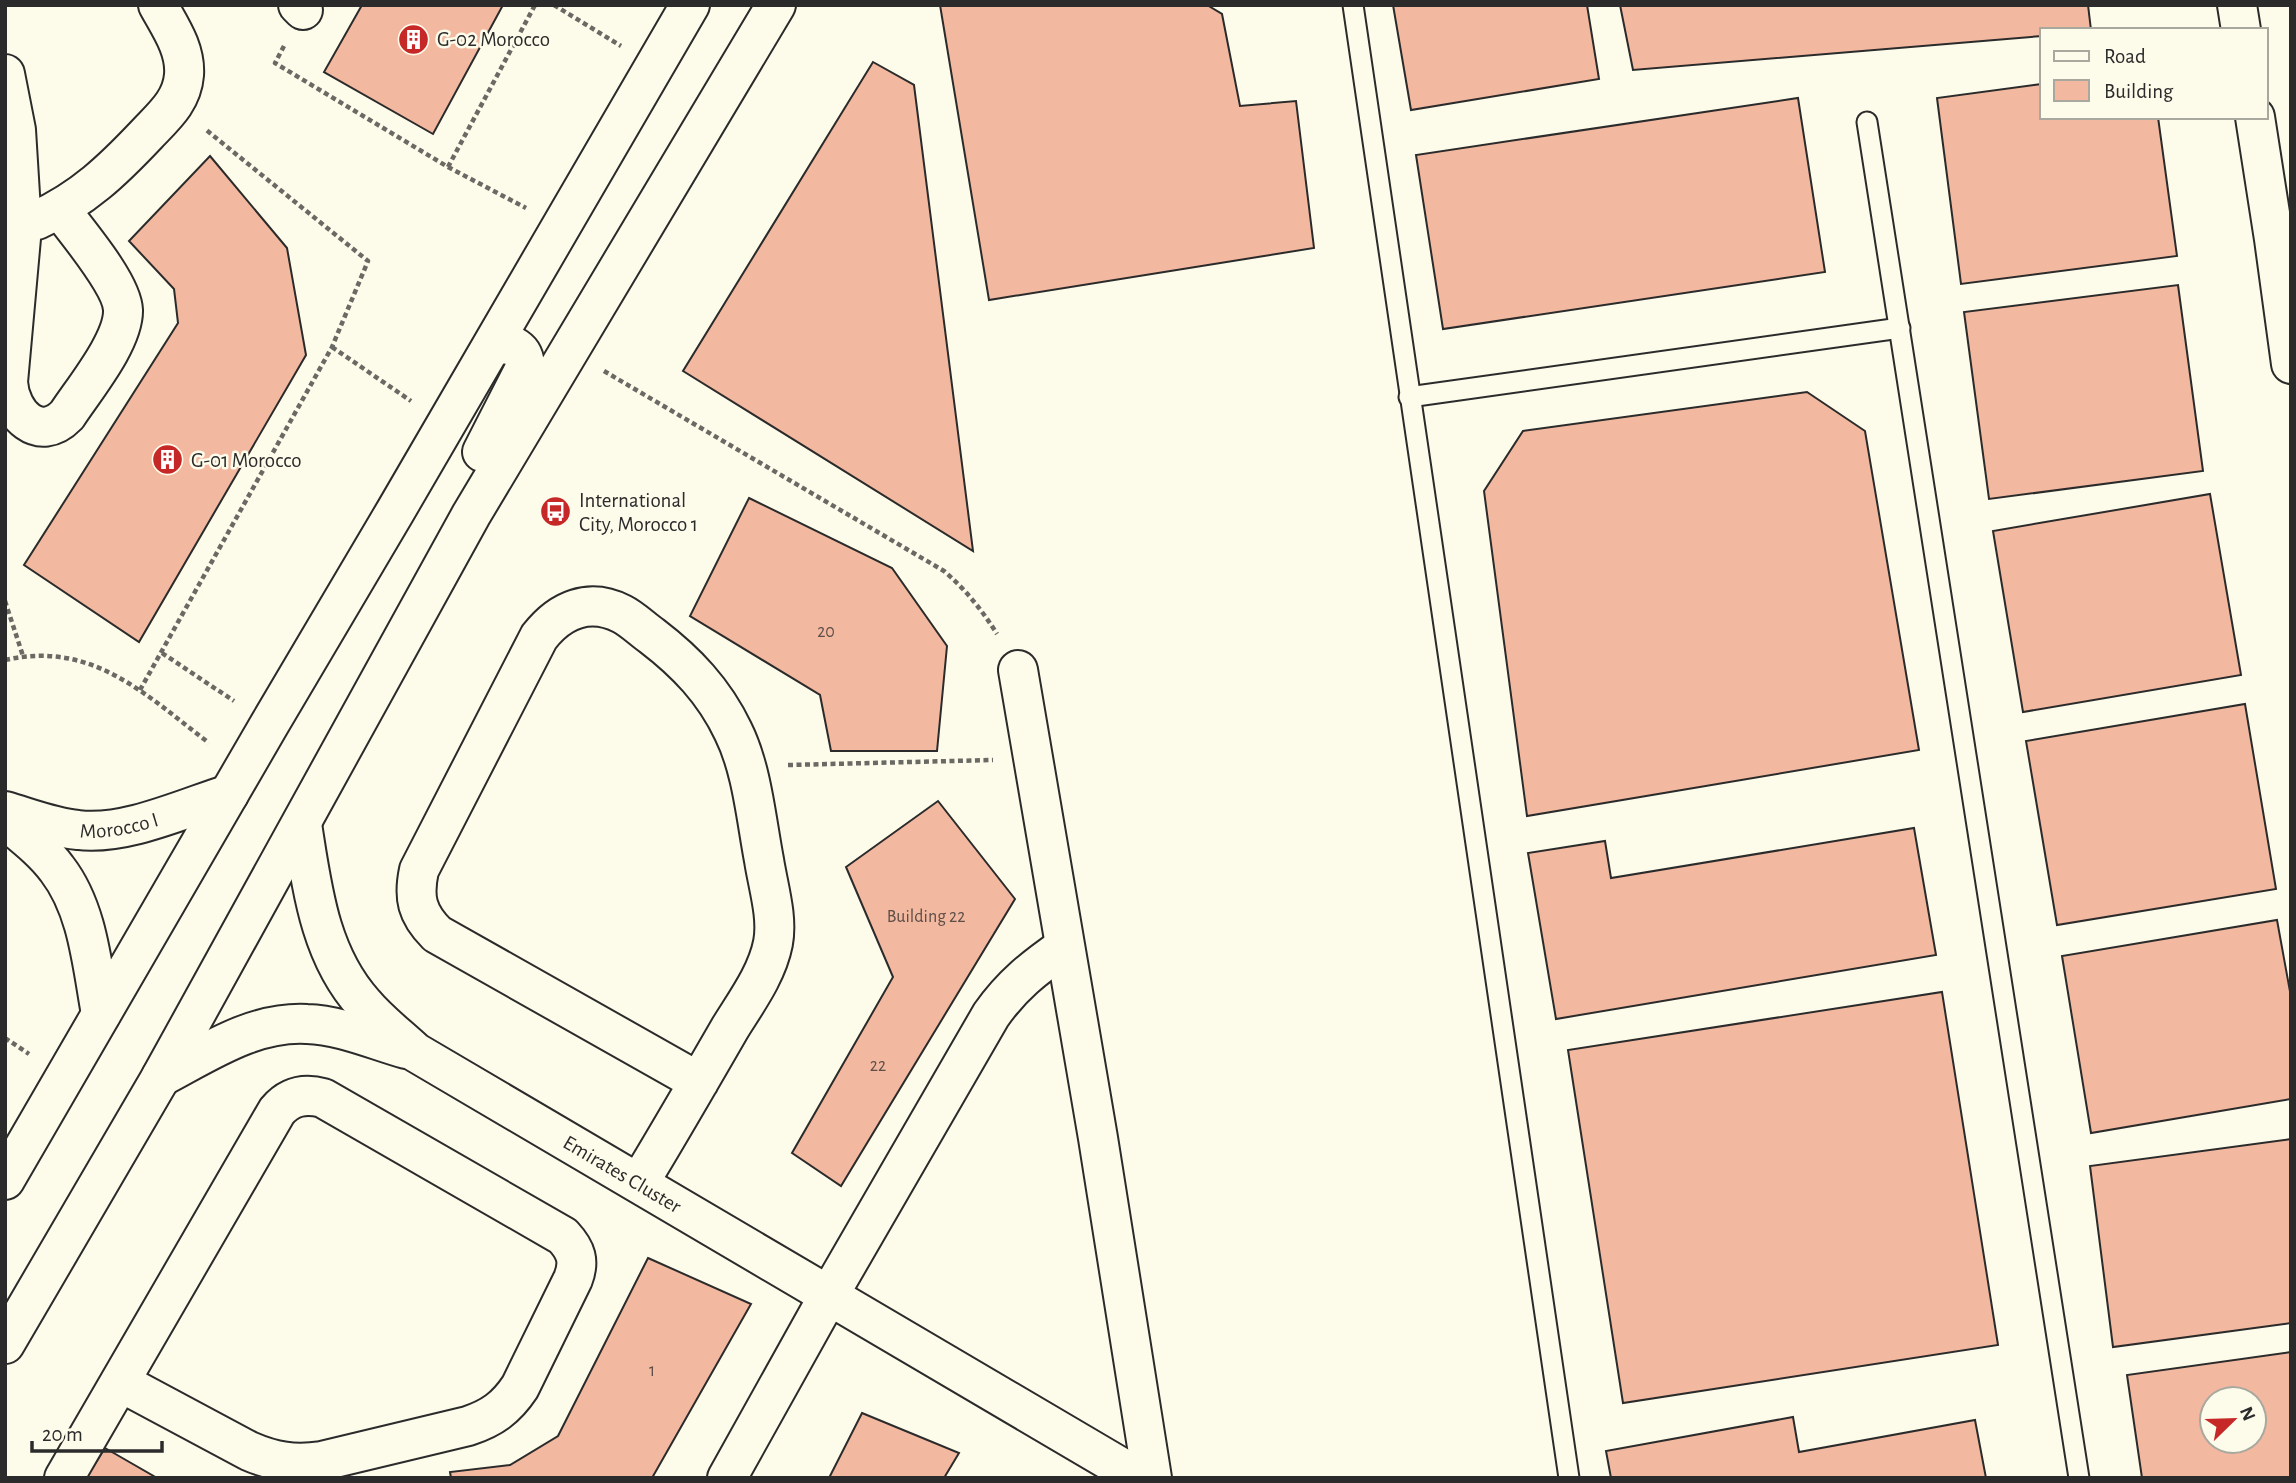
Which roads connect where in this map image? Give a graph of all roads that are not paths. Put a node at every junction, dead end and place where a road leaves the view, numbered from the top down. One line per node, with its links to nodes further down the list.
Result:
1 (158, 5): 10 (street)
2 (690, 5): 14 (street)
3 (776, 5): 17 (street)
4 (1353, 5): 16 (lane)
5 (2237, 5): 6 (street)
6 (2241, 28)
7 (5, 74): 11 (street)
8 (2255, 119): 12 (street)
9 (1867, 122): 13 (lane)
10 (60, 209): 11 (street); 11 (street)
11 (22, 227)
12 (2283, 238): 15 (street)
13 (1900, 328): 16 (lane); 38 (lane)
14 (494, 346): 17 (street); 19 (street)
15 (2291, 364)
16 (1409, 397): 37 (lane)
17 (471, 515): 22 (street)
18 (1018, 670): 23 (street)
19 (237, 782): 20 (street, Morocco I); 24 (street)
20 (5, 811)
21 (5, 820): 24 (street)
22 (302, 824): 25 (street, Emirates Cluster); 26 (street)
23 (1064, 947): 30 (street); 36 (street)
24 (102, 1014): 28 (street)
25 (415, 1052): 26 (street, Emirates Cluster); 29 (street, Emirates Cluster)
26 (161, 1077): 31 (street)
27 (699, 1082): 27 (street); 29 (street)
28 (5, 1180)
29 (639, 1184): 30 (street, Emirates Cluster)
30 (828, 1296): 34 (street); 35 (street, Emirates Cluster)
31 (5, 1345)
32 (120, 1382): 32 (street); 33 (street)
33 (64, 1478)
34 (727, 1478)
35 (1139, 1478)
36 (1153, 1478)
37 (1569, 1478)
38 (2079, 1478)

